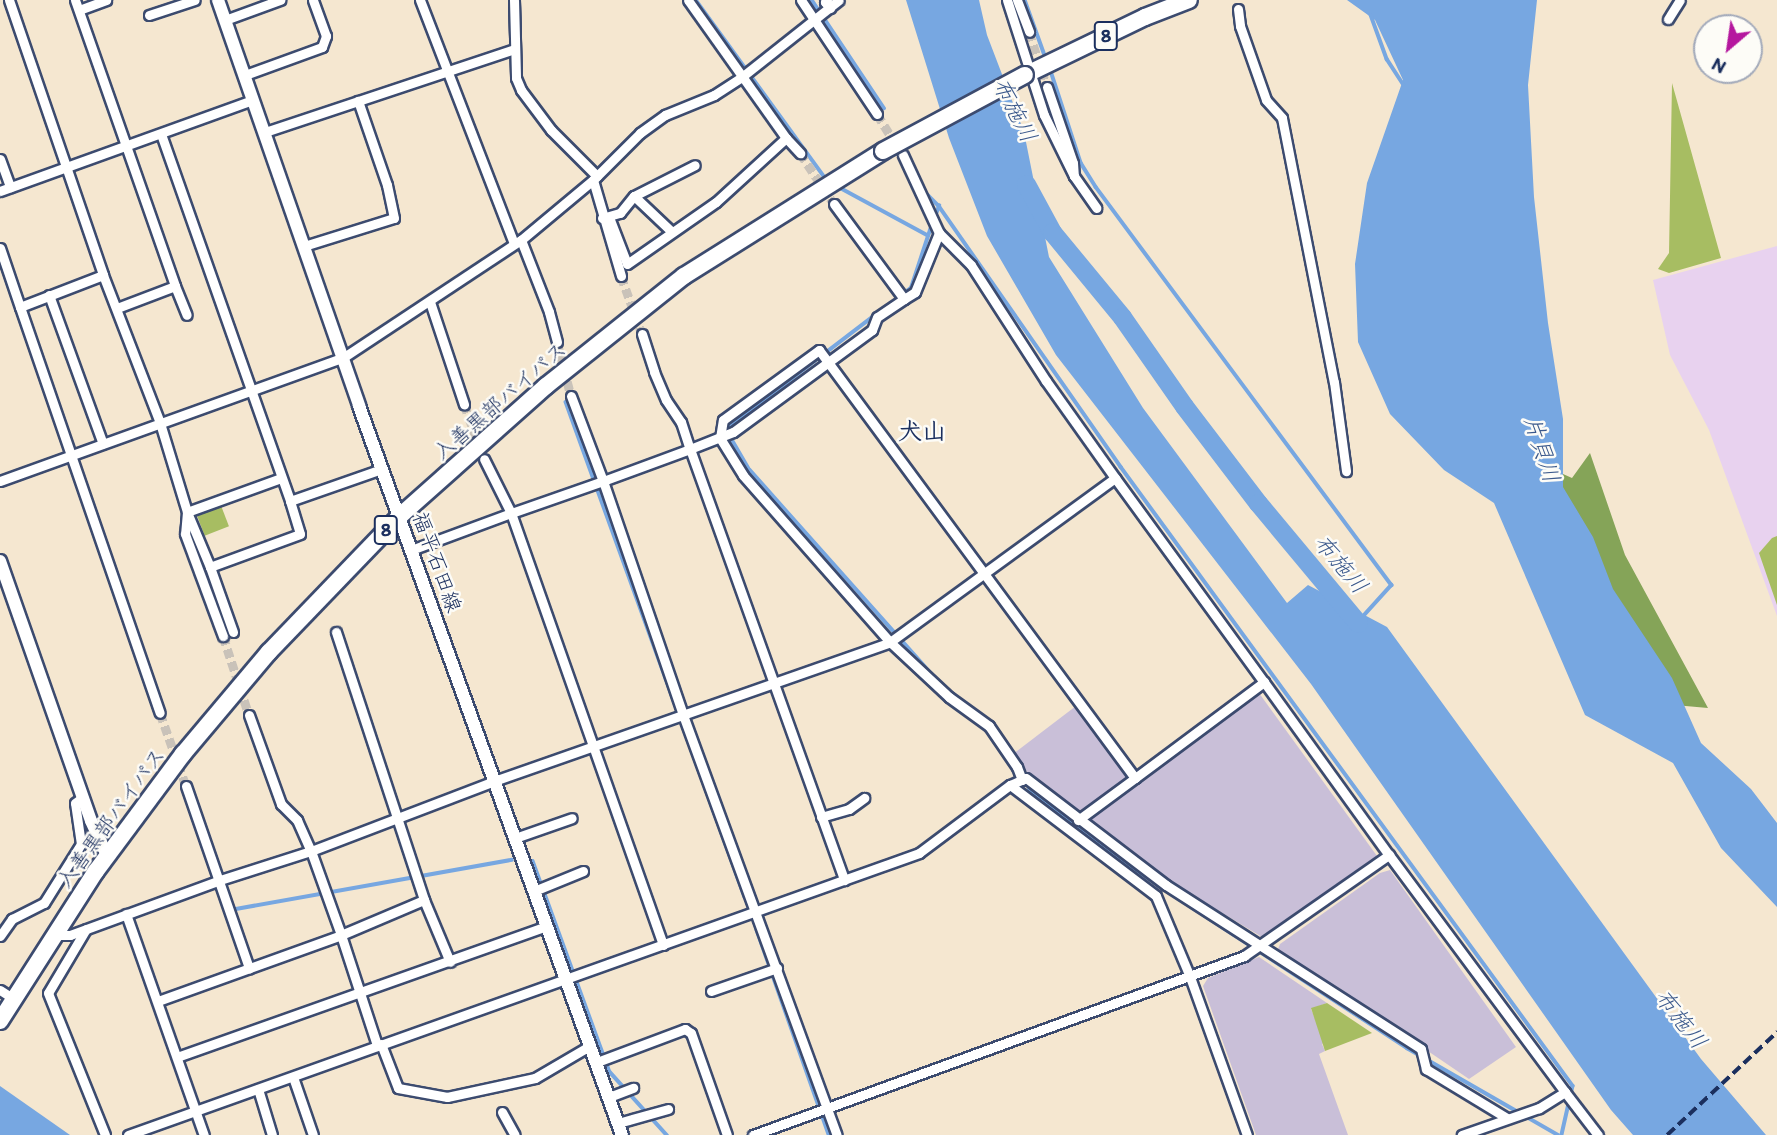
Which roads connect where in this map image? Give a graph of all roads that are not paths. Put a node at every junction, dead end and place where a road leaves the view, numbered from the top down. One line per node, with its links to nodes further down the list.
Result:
1 (9, 0): 17 (street); 43 (street)
2 (75, 0): 20 (street)
3 (106, 0): 20 (street)
4 (195, 0): 21 (street)
5 (218, 0): 23 (main road, 福平石田線)
6 (280, 0): 23 (street)
7 (313, 0): 29 (street)
8 (420, 0): 27 (street)
9 (514, 0): 26 (street)
10 (688, 0): 30 (street)
11 (802, 0): 24 (street)
12 (839, 0): 18 (street)
13 (1007, 0): 28 (street)
14 (1017, 0): 25 (street)
15 (1189, 0): 28 (highway, 入善黒部バイパス / 8)
16 (1680, 0): 22 (street)
17 (0, 4)
18 (828, 4): 24 (street)
19 (1238, 9): 79 (street)
20 (79, 10): 38 (street)
21 (149, 15)
22 (1668, 19)
23 (225, 20): 29 (main road, 福平石田線)
24 (815, 21): 30 (street); 34 (street)
25 (1029, 32)
26 (515, 49): 27 (street); 45 (street)
27 (446, 72): 33 (street); 53 (street)
28 (1027, 74): 44 (street); 87 (highway, 入善黒部バイパス / 8, bridge)
29 (245, 75): 32 (main road, 福平石田線)
30 (743, 76): 37 (street); 45 (street)
31 (1047, 87): 44 (street)
32 (253, 100): 35 (main road, 福平石田線); 36 (street)
33 (358, 101): 35 (street); 54 (street)
34 (877, 114)
35 (265, 132): 54 (main road, 福平石田線)
36 (161, 134): 38 (street); 69 (street)
37 (786, 138): 39 (street); 51 (street)
38 (126, 147): 43 (street); 58 (street)
39 (800, 153)
40 (903, 155): 52 (street)
41 (0, 159): 46 (street)
42 (695, 165): 47 (street)
43 (68, 167): 46 (street); 56 (street)
44 (1074, 176): 49 (street)
45 (595, 178): 50 (street); 53 (street)
46 (5, 189)
47 (634, 196): 50 (street); 51 (street)
48 (834, 204): 60 (street)
49 (1096, 208)
50 (605, 218): 51 (street); 57 (street)
51 (672, 232)
52 (939, 233): 60 (street); 81 (street)
53 (518, 242): 61 (street); 66 (street)
54 (304, 246): 67 (main road, 福平石田線)
55 (0, 248): 62 (street)
56 (103, 275): 59 (street); 63 (street)
57 (621, 276)
58 (175, 286): 63 (street); 64 (street)
59 (49, 295): 62 (street); 74 (street)
60 (904, 299): 68 (street)
61 (430, 302): 67 (street); 71 (street)
62 (20, 307): 76 (street)
63 (117, 308): 72 (street)
64 (187, 315)
65 (642, 334): 75 (street)
66 (556, 342)
67 (344, 357): 69 (street); 78 (main road, 福平石田線)
68 (830, 361): 73 (street); 73 (street); 91 (street)
69 (250, 391): 72 (street); 80 (street)
70 (570, 396): 83 (street)
71 (464, 404)
72 (160, 423): 74 (street); 85 (street)
73 (720, 438): 75 (street); 95 (street)
74 (103, 444): 76 (street)
75 (690, 449): 83 (street); 96 (street)
76 (72, 455): 82 (street); 98 (street)
77 (484, 459): 86 (street)
78 (382, 469): 84 (street); 87 (main road, 福平石田線)
79 (1346, 471)
80 (281, 478): 84 (street); 85 (street)
81 (1115, 478): 91 (street); 97 (street)
82 (0, 481)
83 (603, 481): 86 (street); 100 (street)
84 (290, 501): 90 (street)
85 (187, 512): 90 (street); 94 (street)
86 (511, 513): 88 (street); 101 (street)
87 (400, 516): 88 (main road, 福平石田線); 115 (highway, 入善黒部バイパス / 8)
88 (411, 550): 104 (main road, 福平石田線)
89 (0, 561): 107 (main road)
90 (210, 567): 92 (street)
91 (983, 573): 95 (street); 102 (street)
92 (233, 632)
93 (336, 632): 111 (street)
94 (223, 636)
95 (890, 642): 96 (street); 103 (street)
96 (772, 681): 100 (street); 109 (street)
97 (1264, 682): 102 (street); 116 (street)
98 (160, 713)
99 (248, 715): 114 (street)
100 (683, 715): 101 (street); 122 (street)
101 (592, 746): 104 (street); 129 (street)
102 (1135, 778): 112 (street)
103 (1022, 780): 105 (street); 112 (street)
104 (494, 781): 111 (street); 113 (main road, 福平石田線)
105 (1010, 785): 119 (street); 134 (street)
106 (186, 786): 118 (street)
107 (82, 797): 115 (main road); 128 (street)
108 (863, 798): 109 (street)
109 (821, 817): 119 (street)
110 (572, 818): 113 (street)
111 (398, 819): 114 (street); 121 (street)
112 (1078, 820): 130 (street)
113 (515, 838): 120 (main road, 福平石田線)
114 (311, 851): 118 (street); 127 (street)
115 (107, 855): 126 (highway, 入善黒部バイパス / 8)
116 (1389, 855): 130 (street); 148 (street)
117 (583, 872): 120 (street)
118 (220, 880): 123 (street); 132 (street)
119 (844, 880): 122 (street)
120 (534, 891): 124 (main road, 福平石田線)
121 (424, 900): 127 (street); 131 (street)
122 (756, 910): 129 (street); 133 (street)
123 (126, 914): 125 (street); 139 (street)
124 (547, 926): 131 (street); 135 (main road, 福平石田線)
125 (86, 929): 126 (street); 156 (street)
126 (55, 935): 137 (highway, 入善黒部バイパス / 8)
127 (341, 935): 132 (street); 138 (street)
128 (0, 936)
129 (663, 945): 135 (street)
130 (1262, 946): 134 (street); 154 (street)
131 (450, 962): 138 (street)
132 (249, 968): 139 (street)
133 (777, 968): 136 (street); 150 (street)
134 (1190, 977): 150 (street); 165 (street)
135 (567, 980): 141 (street); 142 (main road, 福平石田線)
136 (711, 991)
137 (7, 994): 140 (highway, 入善黒部バイパス / 8)
138 (360, 995): 141 (street); 143 (street)
139 (158, 1001): 143 (street)
140 (0, 1021)
141 (379, 1045): 142 (street); 145 (street)
142 (591, 1045): 144 (main road, 福平石田線)
143 (177, 1057): 152 (street)
144 (597, 1062): 149 (main road, 福平石田線); 162 (street)
145 (293, 1077): 147 (street); 160 (street)
146 (633, 1088): 149 (street)
147 (258, 1089): 152 (street); 159 (street)
148 (1565, 1092): 154 (street); 167 (street)
149 (609, 1097): 155 (main road, 福平石田線)
150 (828, 1109): 163 (street); 164 (street)
151 (668, 1110): 155 (street)
152 (196, 1111): 157 (street); 158 (street)
153 (502, 1112): 161 (street)
154 (1507, 1118): 166 (street)
155 (620, 1129)
156 (105, 1135)
157 (128, 1135)
158 (204, 1135)
159 (272, 1135)
160 (313, 1135)
161 (515, 1135)
162 (727, 1135)
163 (753, 1135)
164 (837, 1135)
165 (1247, 1135)
166 (1462, 1135)
167 (1598, 1135)

